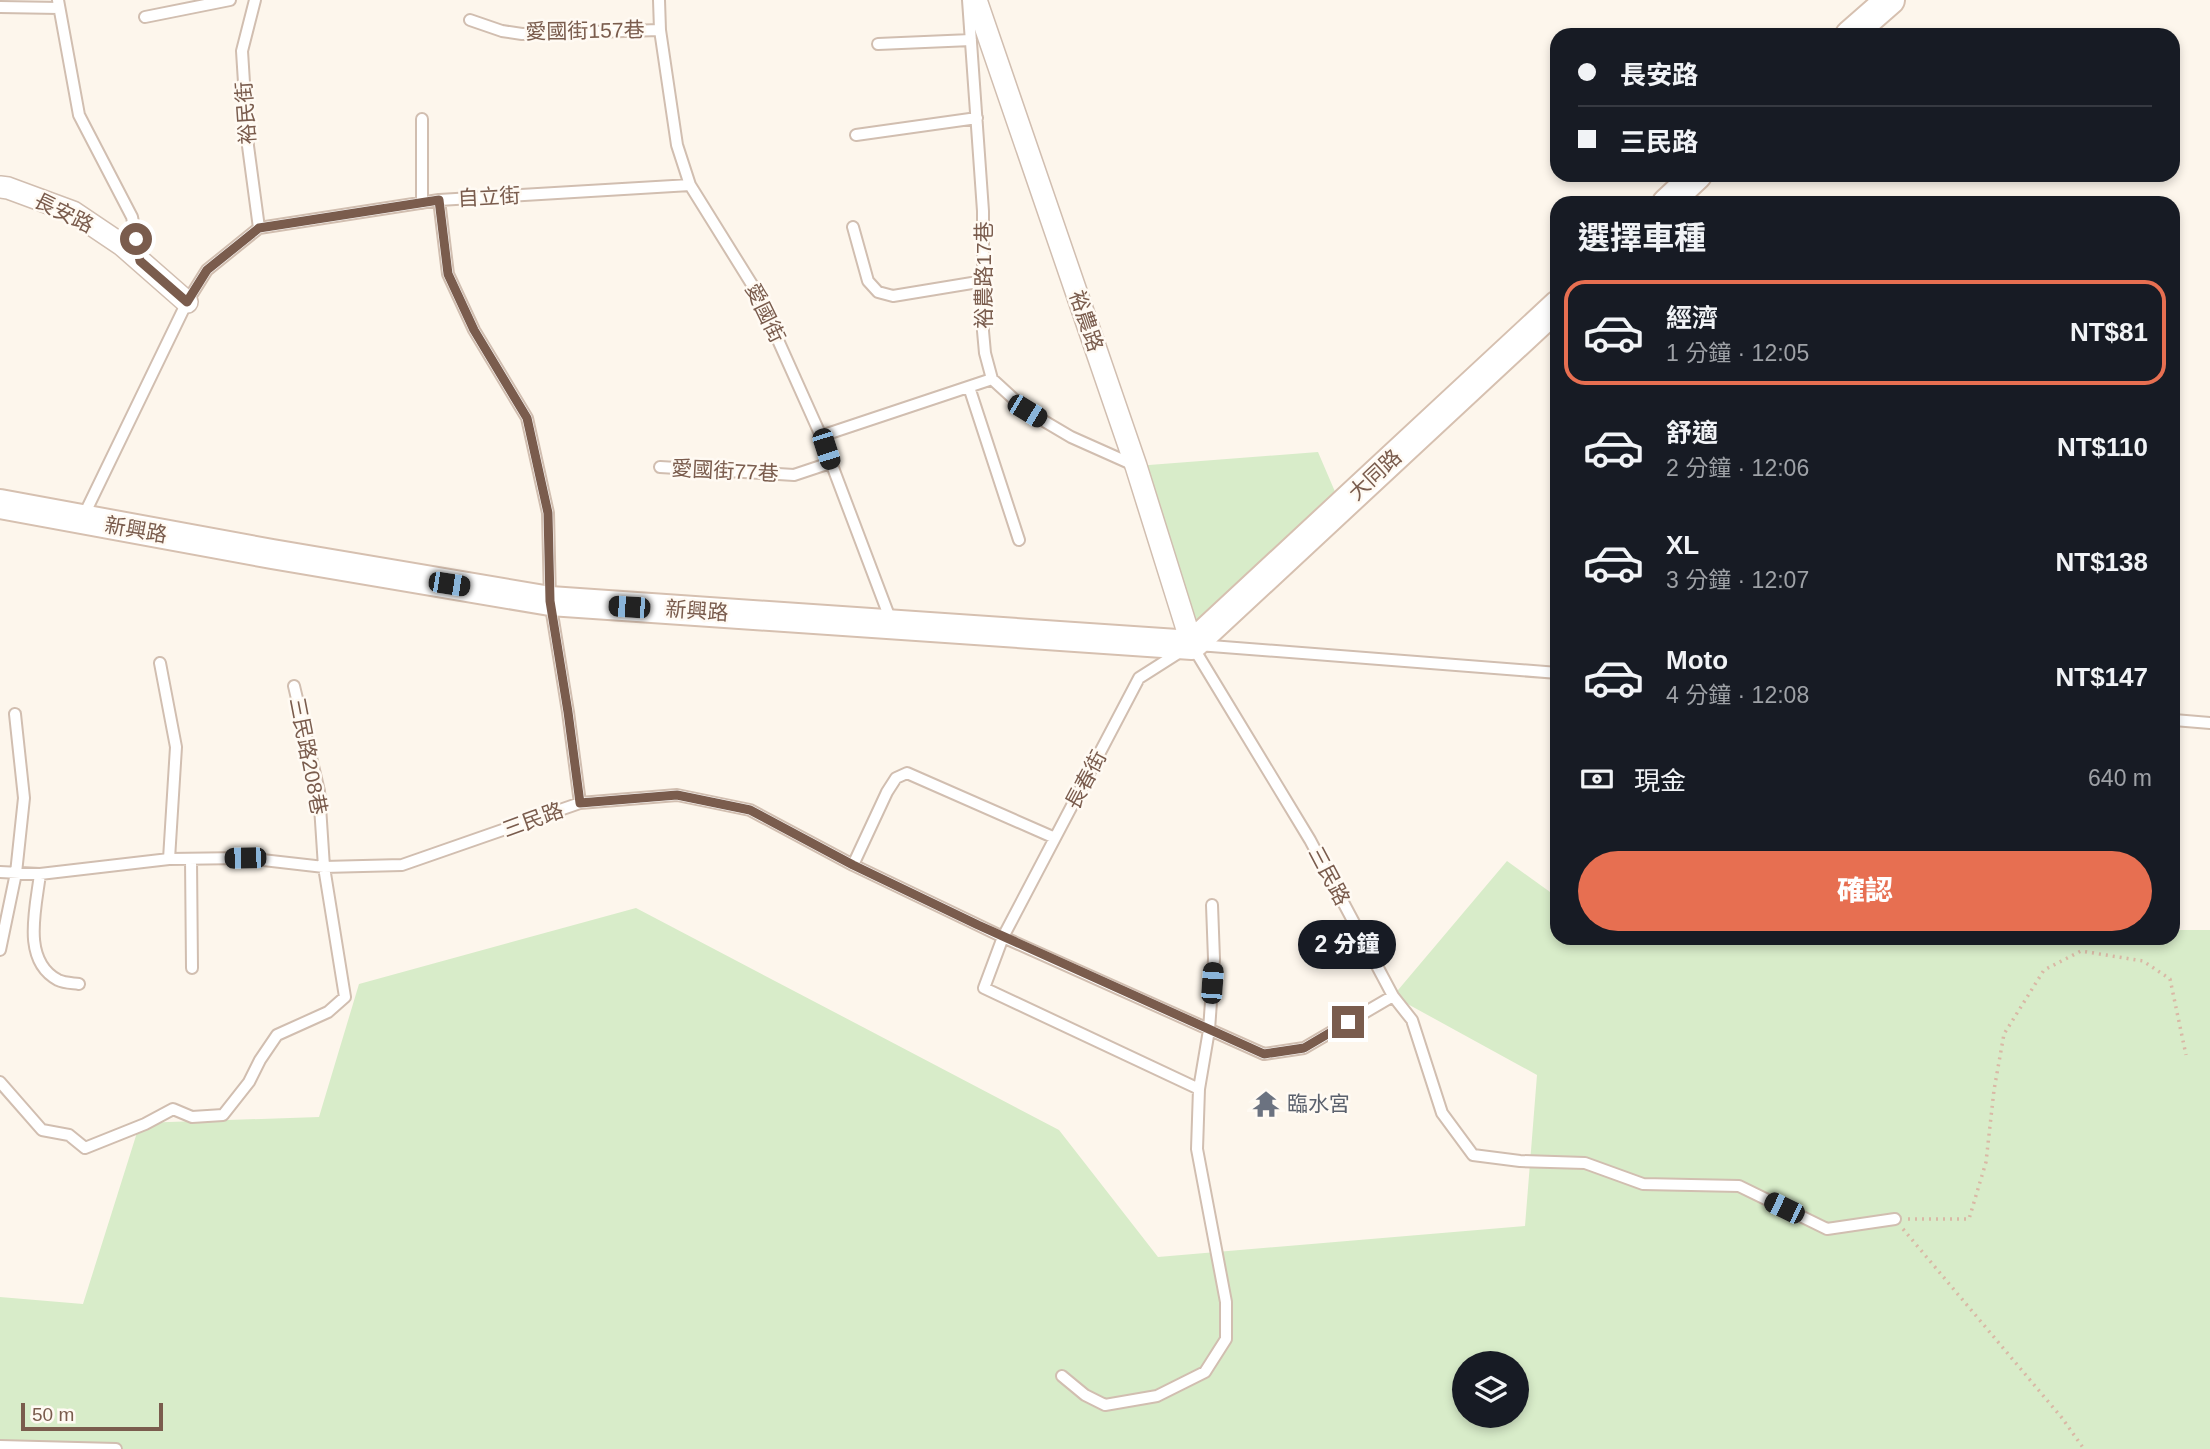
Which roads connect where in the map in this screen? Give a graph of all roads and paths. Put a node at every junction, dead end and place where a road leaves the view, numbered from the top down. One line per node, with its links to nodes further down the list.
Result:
1 (230, 0): 9 (lane)
2 (255, 0): 25 (lane, 裕民街)
3 (659, 0): 12 (lane, 愛國街)
4 (968, 0): 13 (lane, 裕農路17巷)
5 (976, 0): 34 (street, 裕農路)
6 (1890, 0): 11 (street)
7 (58, 4): 8 (lane); 26 (lane)
8 (0, 7)
9 (145, 17)
10 (471, 20): 12 (lane, 愛國街157巷)
11 (1858, 28)
12 (660, 30): 19 (lane, 愛國街)
13 (971, 40): 14 (lane); 15 (lane, 裕農路17巷)
14 (878, 44)
15 (977, 118): 17 (lane); 27 (lane, 裕農路17巷)
16 (422, 119): 23 (lane)
17 (856, 135)
18 (1690, 182): 21 (street)
19 (691, 185): 22 (lane, 自立街); 32 (lane, 愛國街)
20 (0, 187): 26 (street, 長安路)
21 (1675, 196)
22 (439, 200): 23 (lane, 自立街); 39 (lane)
23 (422, 203): 25 (lane, 自立街)
24 (853, 227): 27 (lane)
25 (259, 228): 28 (lane)
26 (140, 261): 28 (street, 長安路)
27 (984, 281): 30 (lane, 裕農路17巷)
28 (187, 302): 37 (lane)
29 (1550, 312): 41 (street, 大同路)
30 (992, 379): 31 (lane); 34 (lane)
31 (969, 387): 32 (lane); 38 (lane)
32 (821, 436): 33 (lane, 愛國街)
33 (830, 463): 35 (lane, 愛國街77巷); 40 (lane, 愛國街)
34 (1136, 466): 41 (street, 裕農路)
35 (660, 467)
36 (0, 505): 37 (street, 新興路)
37 (82, 520): 39 (street, 新興路)
38 (1019, 540)
39 (550, 601): 40 (street, 新興路); 48 (lane)
40 (892, 624): 41 (street, 新興路)
41 (1192, 645): 43 (lane); 49 (lane, 長春街); 62 (lane, 三民路)
42 (160, 663): 50 (lane)
43 (1550, 672)
44 (294, 686): 53 (lane, 三民路208巷)
45 (15, 714): 55 (lane)
46 (2180, 720): 47 (lane)
47 (2210, 723)
48 (580, 803): 52 (lane, 三民路); 53 (lane, 三民路)
49 (1055, 838): 52 (lane); 58 (lane, 長春街)
50 (169, 859): 51 (lane, 三民路); 56 (lane, 三民路)
51 (191, 859): 53 (lane, 三民路); 60 (lane)
52 (853, 865): 58 (lane, 三民路)
53 (324, 867): 65 (lane, 三民路208巷)
54 (0, 872): 55 (lane, 三民路)
55 (16, 873): 56 (lane, 三民路); 59 (lane)
56 (40, 874): 61 (lane)
57 (1212, 905): 63 (lane)
58 (1003, 937): 63 (lane, 三民路); 66 (lane, 長春街)
59 (0, 950)
60 (192, 968)
61 (79, 984)
62 (1393, 996): 63 (lane, 三民路); 67 (lane)
63 (1209, 1030): 66 (lane)
64 (2186, 1055): 67 (path)
65 (0, 1082)
66 (1199, 1089): 68 (lane)
67 (1895, 1219): 71 (path)
68 (1062, 1376)
69 (0, 1446): 70 (lane)
70 (116, 1449)
71 (2084, 1449)

